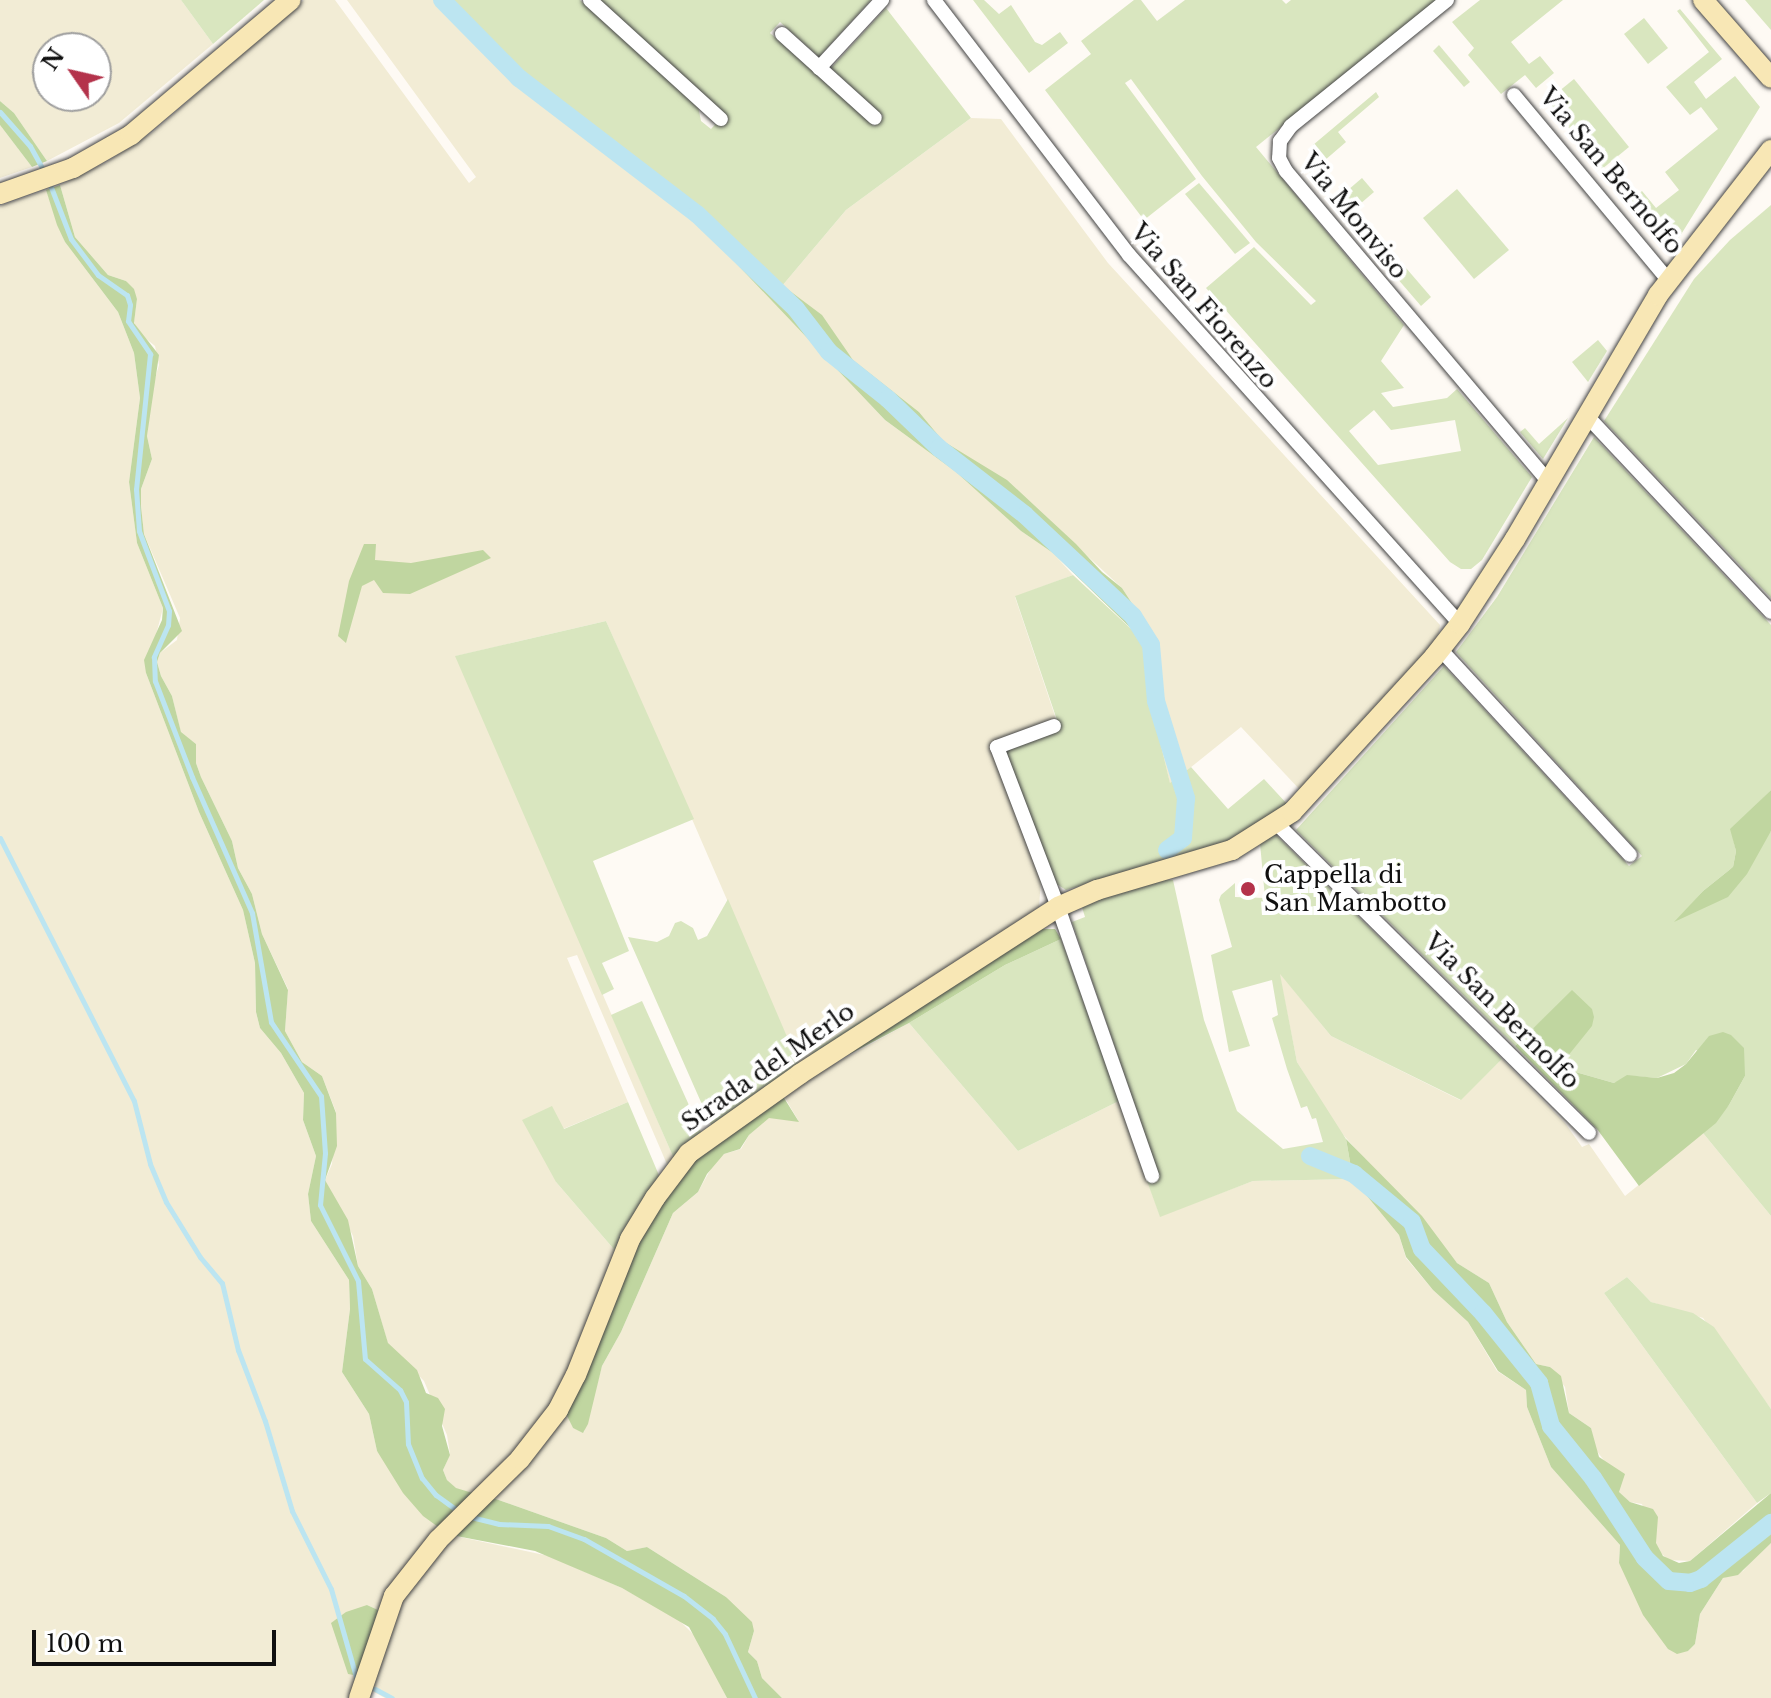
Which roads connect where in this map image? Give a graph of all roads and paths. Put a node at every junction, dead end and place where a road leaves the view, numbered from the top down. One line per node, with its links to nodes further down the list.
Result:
1 (291, 0): 15 (street)
2 (590, 0): 12 (street)
3 (882, 0): 8 (street)
4 (934, 0): 20 (street, Via San Fiorenzo)
5 (1447, 0): 18 (street, Via Monviso)
6 (1703, 0): 9 (street)
7 (782, 34): 8 (street)
8 (819, 68): 11 (street)
9 (1768, 77)
10 (1514, 95): 16 (street, Via San Bernolfo)
11 (875, 118)
12 (721, 119)
13 (1771, 150): 14 (street, Via San Bernolfo)
14 (1764, 165): 16 (street, Via San Bernolfo)
15 (0, 194)
16 (1668, 280): 17 (street, Via San Bernolfo)
17 (1586, 415): 18 (street, Via San Bernolfo); 19 (street)
18 (1548, 481): 20 (street, Via San Bernolfo)
19 (1771, 612)
20 (1460, 624): 21 (street, Via San Bernolfo)
21 (1440, 649): 23 (street, Via San Bernolfo); 24 (street)
22 (1054, 726): 25 (street)
23 (1277, 824): 25 (street, Via San Bernolfo); 26 (street, Via San Bernolfo)
24 (1630, 855)
25 (1058, 907): 27 (street); 28 (street, Strada del Merlo)
26 (1589, 1133)
27 (1152, 1176)
28 (363, 1697)

